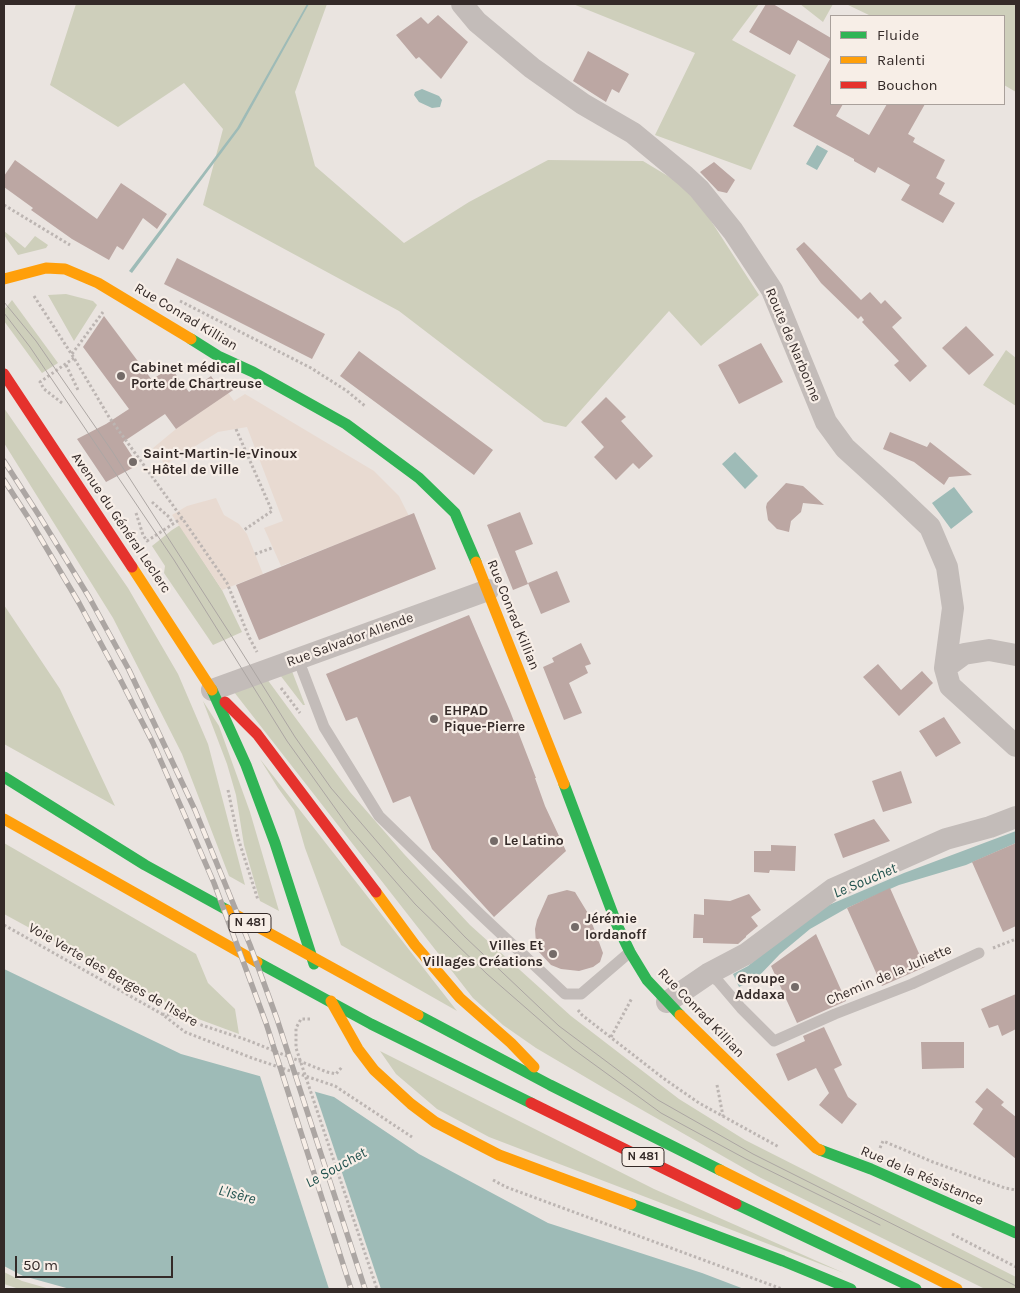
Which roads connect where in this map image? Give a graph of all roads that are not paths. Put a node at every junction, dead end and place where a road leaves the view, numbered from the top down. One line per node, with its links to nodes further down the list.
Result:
1 (462, 4): 7 (street, Route de Narbonne)
2 (4, 279): 4 (main road, Rue Conrad Killian)
3 (4, 374): 8 (main road, Avenue du Général Leclerc)
4 (488, 590): 6 (street, Rue Salvador Allende); 13 (main road, Rue Conrad Killian)
5 (1016, 655): 7 (street)
6 (298, 659): 8 (street, Rue Salvador Allende); 13 (lane)
7 (945, 668): 9 (street)
8 (212, 690): 17 (main road); 20 (main road)
9 (1016, 746)
10 (4, 777): 17 (main road, N 481)
11 (1016, 817): 15 (street)
12 (4, 819): 21 (main road, N 481)
13 (630, 952): 16 (main road, Rue Conrad Killian)
14 (979, 953): 15 (lane, Chemin de la Juliette)
15 (708, 974): 16 (street)
16 (667, 1002): 18 (main road, Rue Conrad Killian)
17 (550, 1085): 22 (main road, N 481)
18 (816, 1148): 19 (main road, Rue de la Résistance)
19 (1016, 1233)
20 (851, 1289)
21 (916, 1289)
22 (957, 1289)

